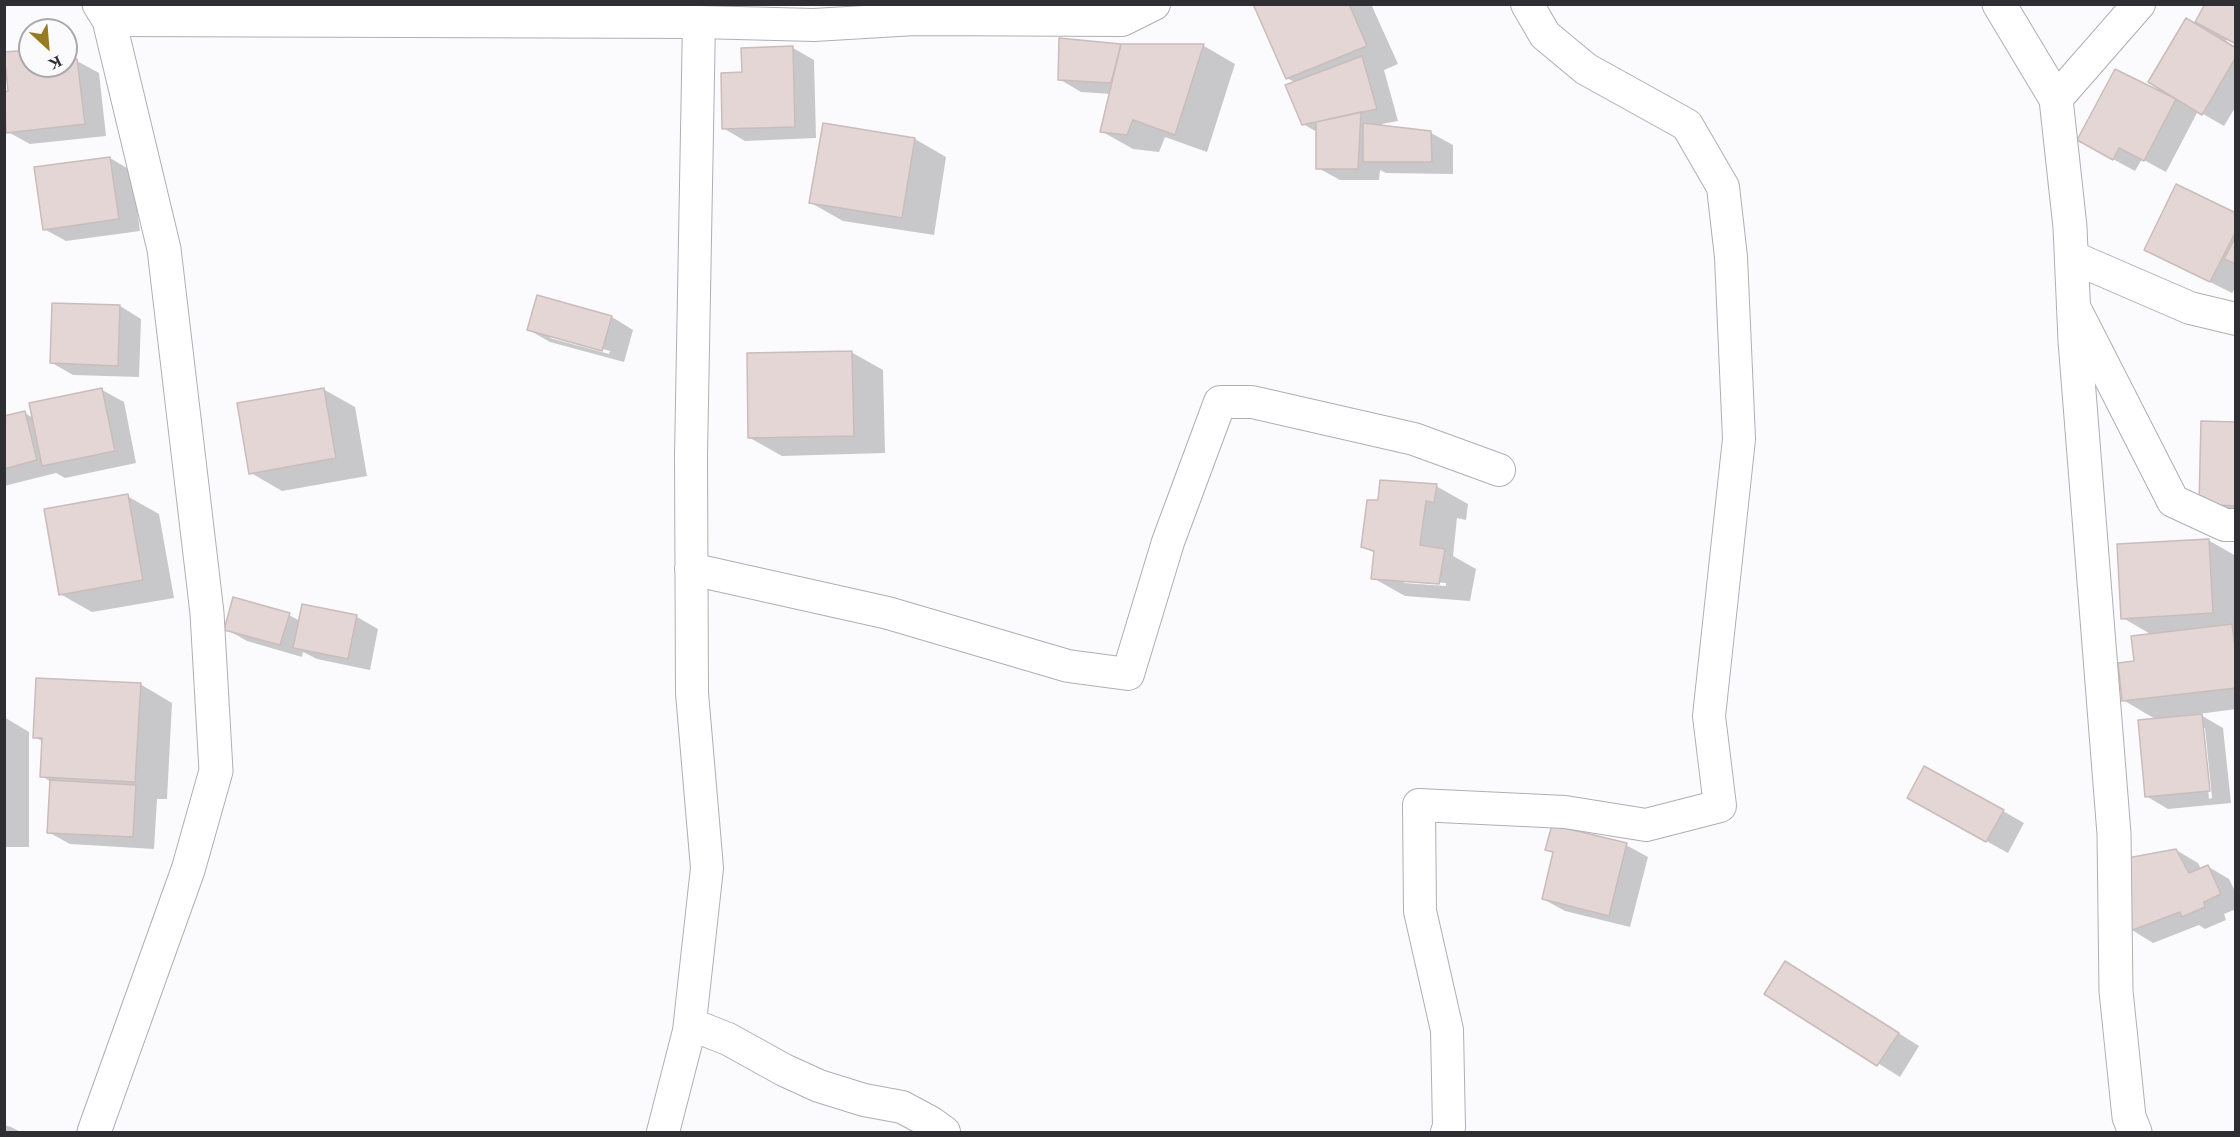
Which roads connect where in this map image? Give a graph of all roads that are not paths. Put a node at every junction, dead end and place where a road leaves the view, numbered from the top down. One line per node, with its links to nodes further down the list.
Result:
1 (1154, 4): 6 (street)
2 (1527, 4): 19 (street)
3 (2000, 4): 8 (street)
4 (2139, 4): 8 (street)
5 (104, 12): 7 (street); 16 (street)
6 (914, 12): 7 (street)
7 (699, 22): 14 (street)
8 (2056, 99): 9 (street)
9 (2072, 257): 10 (street); 11 (street)
10 (2073, 305): 13 (street); 20 (street)
11 (2235, 319)
12 (1499, 470): 14 (street)
13 (2235, 525)
14 (691, 569): 15 (street)
15 (690, 1024): 17 (street); 18 (street)
16 (94, 1132)
17 (663, 1132)
18 (944, 1132)
19 (1447, 1132)
20 (2135, 1132)

